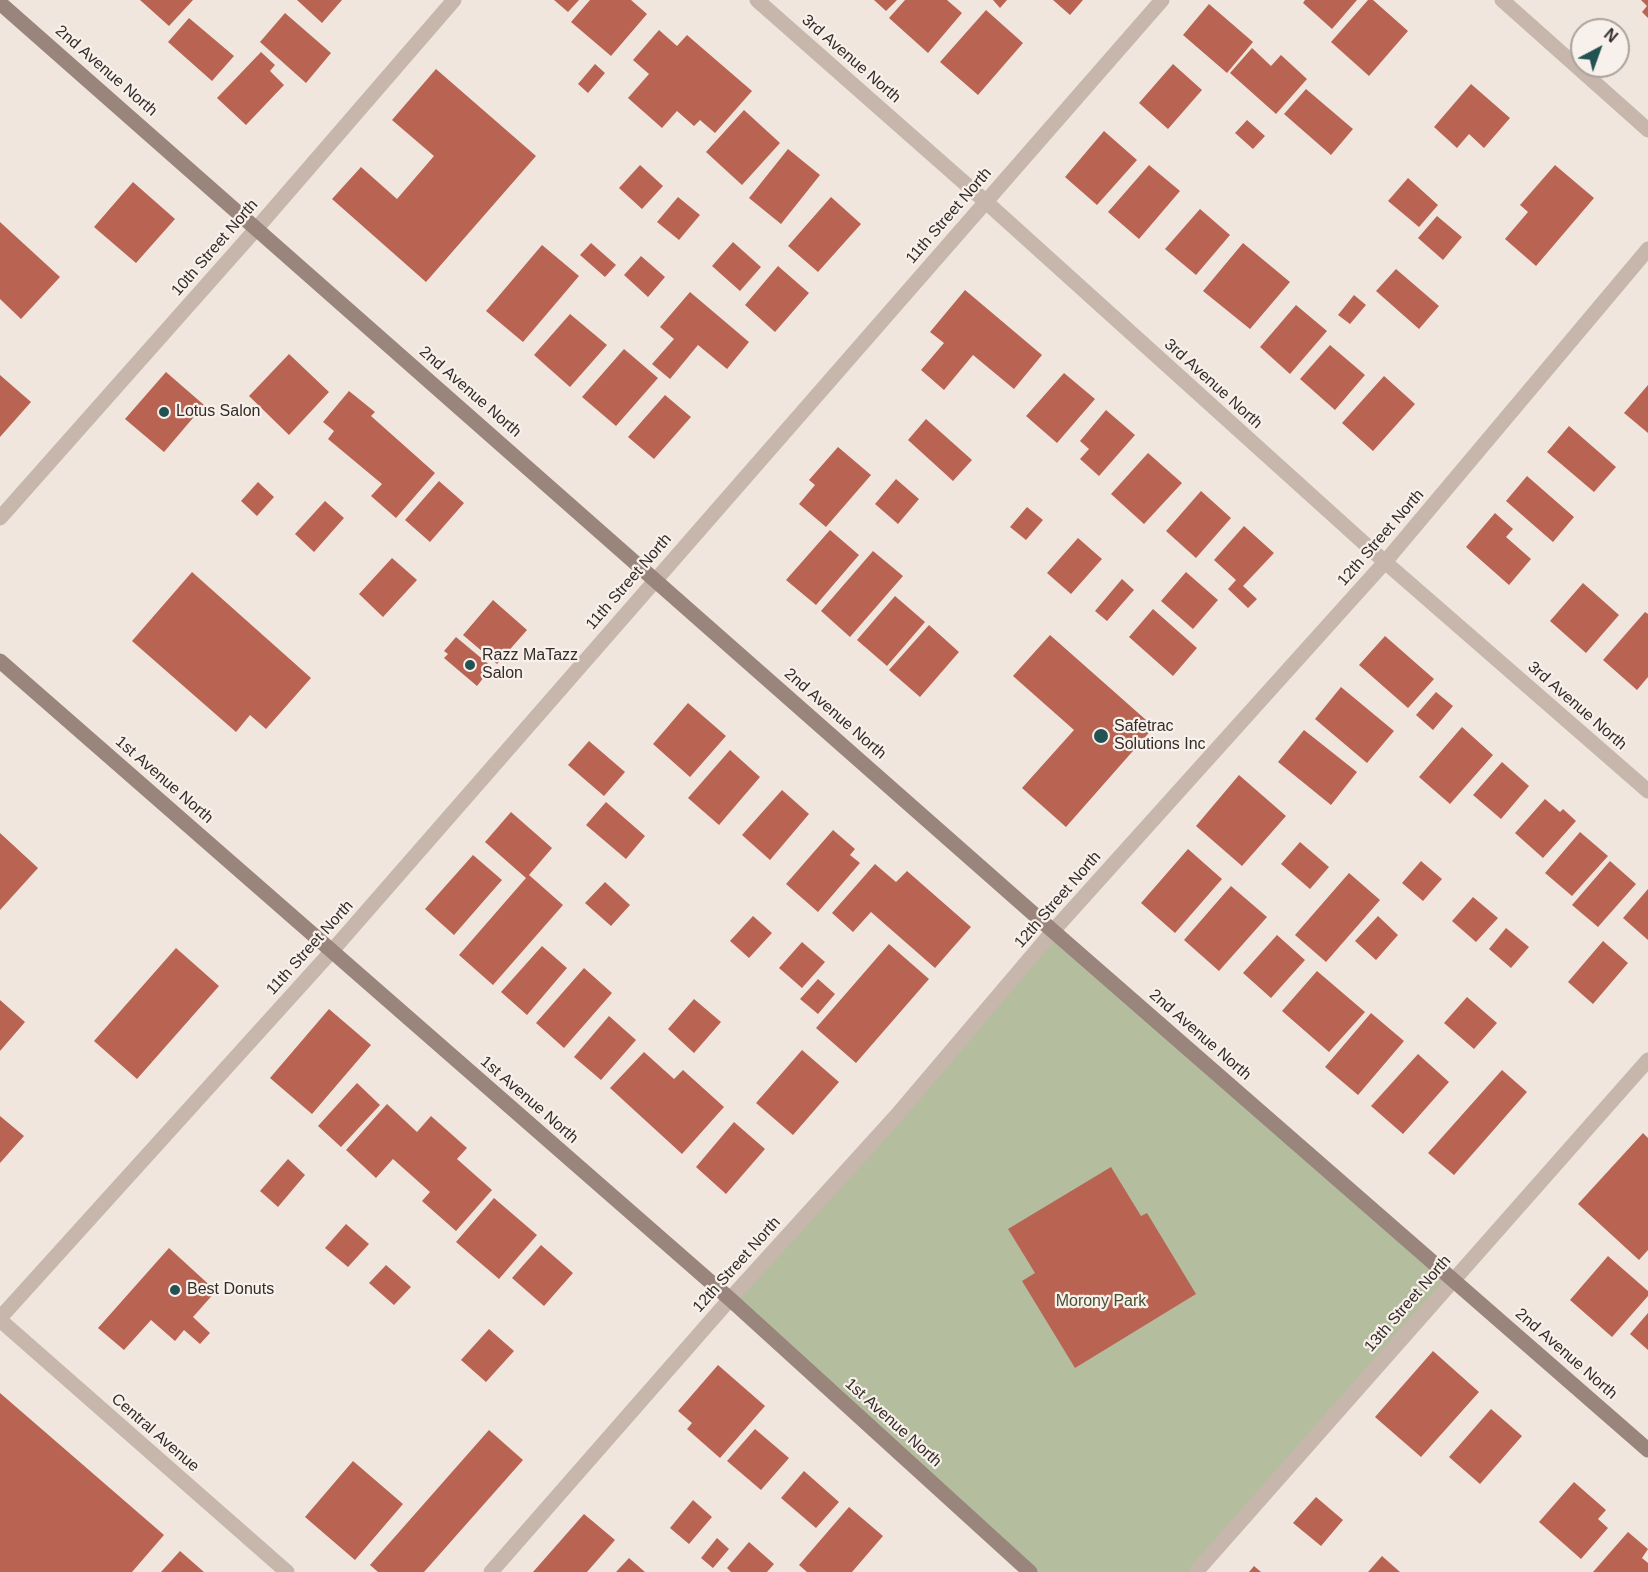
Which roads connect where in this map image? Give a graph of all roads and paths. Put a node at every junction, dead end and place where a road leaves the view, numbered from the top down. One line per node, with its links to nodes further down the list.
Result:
1 (454, 0): 8 (street, 10th Street North)
2 (757, 0): 7 (street, 3rd Avenue North)
3 (1162, 0): 7 (street, 11th Street North)
4 (1502, 0): 6 (street)
5 (0, 3): 8 (main road, 2nd Avenue North)
6 (1648, 130)
7 (985, 201): 11 (street, 3rd Avenue North); 12 (street, 11th Street North)
8 (256, 228): 10 (street, 10th Street North); 12 (main road, 2nd Avenue North)
9 (1648, 249): 11 (street, 12th Street North)
10 (0, 518)
11 (1385, 562): 14 (street, 3rd Avenue North); 15 (street, 12th Street North)
12 (655, 579): 15 (main road, 2nd Avenue North); 16 (street, 11th Street North)
13 (0, 661): 16 (main road, 1st Avenue North)
14 (1648, 791)
15 (1053, 931): 18 (main road, 2nd Avenue North); 19 (street, 12th Street North)
16 (332, 952): 19 (main road, 1st Avenue North); 20 (street, 11th Street North)
17 (1648, 1060): 18 (street, 13th Street North)
18 (1454, 1280): 21 (main road, 2nd Avenue North); 25 (street, 13th Street North)
19 (730, 1299): 23 (street, 12th Street North); 24 (main road, 1st Avenue North)
20 (0, 1319): 22 (street, Central Avenue)
21 (1648, 1450)
22 (287, 1572)
23 (491, 1572)
24 (1030, 1572)
25 (1196, 1572)

